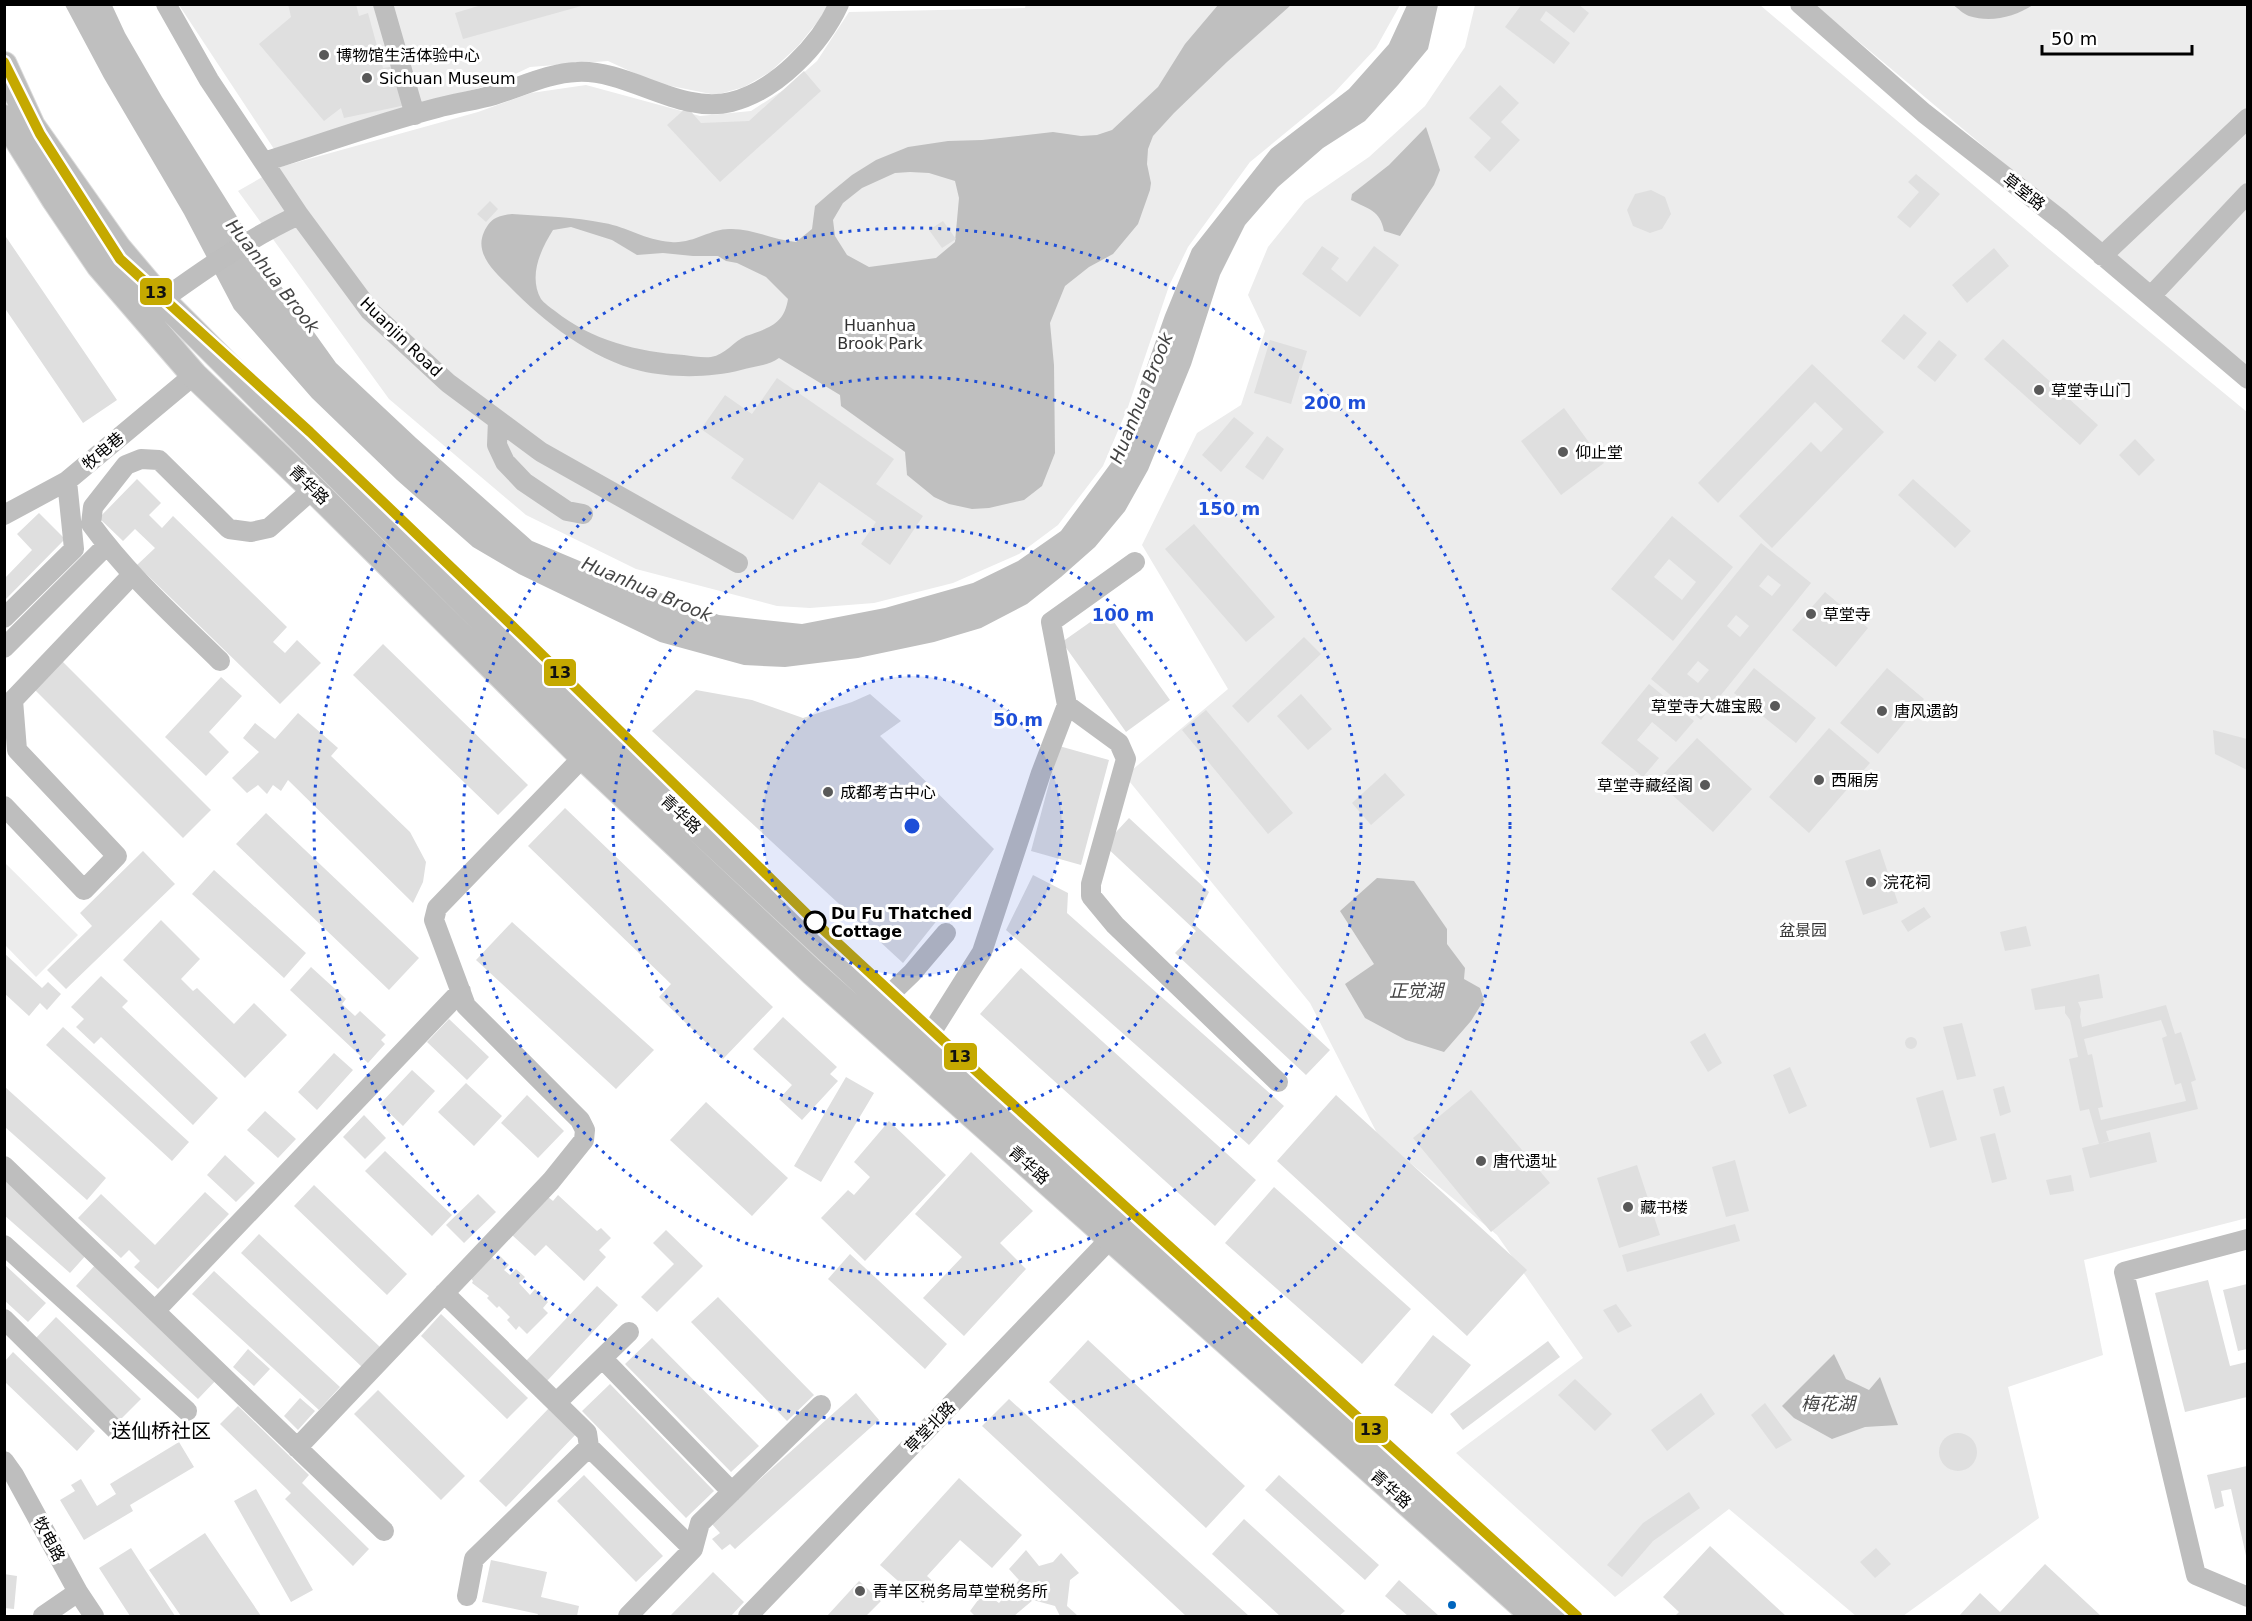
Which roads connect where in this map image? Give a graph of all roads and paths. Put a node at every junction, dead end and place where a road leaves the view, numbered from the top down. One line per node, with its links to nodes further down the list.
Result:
1 (165, 4): 9 (street, Huanjin Road)
2 (383, 4): 6 (street)
3 (839, 4): 6 (street)
4 (1800, 4): 12 (street, 草堂路)
5 (4, 65): 14 (main road, 青华路)
6 (415, 115): 9 (street)
7 (4, 118): 15 (main road, 青华路)
8 (2247, 118): 12 (street)
9 (264, 162): 11 (street, Huanjin Road)
10 (2247, 193): 13 (street)
11 (290, 219): 14 (street); 17 (street, Huanjin Road)
12 (2102, 256): 13 (street, 草堂路)
13 (2151, 296): 16 (street, 草堂路)
14 (162, 300): 34 (main road, 青华路)
15 (194, 375): 18 (street, 牧电巷); 19 (main road, 青华路)
16 (2247, 379)
17 (498, 420): 20 (street); 24 (street, Huanjin Road)
18 (67, 481): 21 (street, 牧电巷); 26 (street)
19 (313, 489): 22 (street); 30 (main road, 青华路)
20 (583, 513)
21 (4, 515)
22 (107, 545): 25 (street); 27 (street)
23 (1135, 562): 29 (street)
24 (738, 563)
25 (132, 575): 28 (street); 31 (street)
26 (4, 618)
27 (4, 648)
28 (220, 661)
29 (1067, 705): 35 (street); 36 (street)
30 (583, 757): 33 (street); 38 (main road, 青华路)
31 (4, 806)
32 (946, 933): 34 (street)
33 (461, 991): 41 (street); 42 (street)
34 (883, 1001): 35 (main road, 青华路)
35 (926, 1041): 64 (main road, 青华路)
36 (1278, 1082)
37 (4, 1166): 42 (street)
38 (1111, 1238): 62 (street, 草堂北路); 63 (main road, 青华路)
39 (2247, 1239): 58 (street)
40 (4, 1245): 48 (street)
41 (444, 1293): 46 (street); 51 (street)
42 (155, 1311): 51 (street)
43 (4, 1319): 49 (street)
44 (629, 1332): 45 (street)
45 (603, 1359): 46 (street); 53 (street)
46 (556, 1403): 50 (street)
47 (821, 1405): 53 (street)
48 (187, 1411)
49 (117, 1431)
50 (589, 1447): 55 (street); 57 (street)
51 (297, 1448): 54 (street)
52 (4, 1461): 56 (street, 牧电路)
53 (732, 1492): 55 (street)
54 (384, 1532)
55 (693, 1549): 61 (street)
56 (78, 1592): 59 (street); 60 (street, 牧电路)
57 (467, 1596)
58 (2247, 1597)
59 (43, 1617)
60 (94, 1617)
61 (628, 1617)
62 (748, 1617)
63 (1534, 1617)
64 (1566, 1617)

